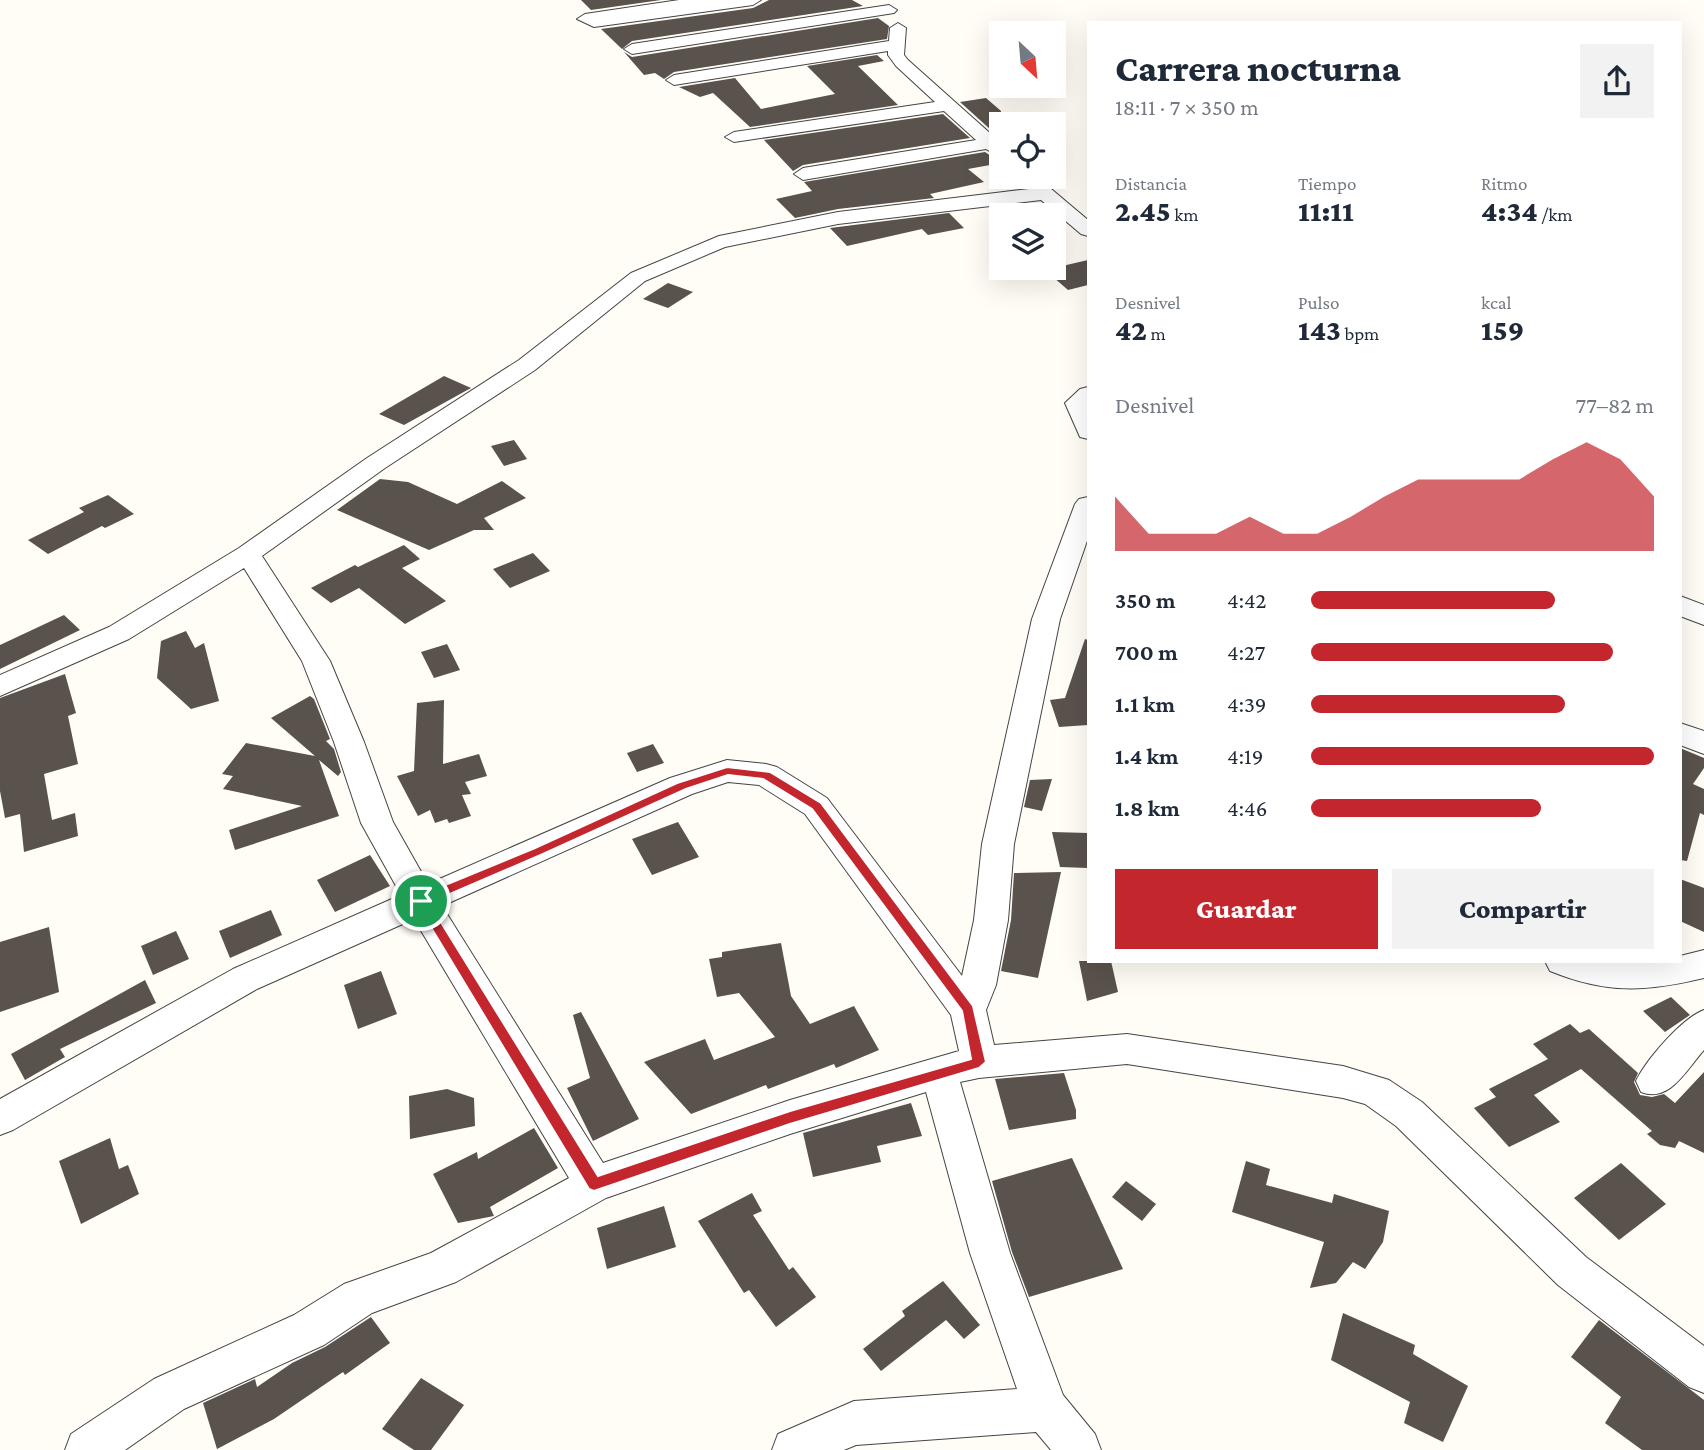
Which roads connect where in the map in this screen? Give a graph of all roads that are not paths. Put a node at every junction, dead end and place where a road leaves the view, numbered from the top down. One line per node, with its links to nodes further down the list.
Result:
1 (753, 0): 3 (street)
2 (869, 0): 5 (street)
3 (702, 3): 4 (street)
4 (656, 10)
5 (889, 10): 6 (street); 7 (street)
6 (895, 45): 8 (street); 9 (street)
7 (632, 49)
8 (674, 80)
9 (948, 105): 10 (street); 11 (street)
10 (734, 137)
11 (989, 142)
12 (989, 149): 13 (street)
13 (803, 174)
14 (1038, 189): 15 (street)
15 (1043, 194): 16 (street); 20 (street)
16 (1087, 229)
17 (1087, 395): 18 (street)
18 (1087, 429)
19 (1087, 507): 29 (street)
20 (248, 554): 23 (street); 26 (street)
21 (1682, 606): 22 (street)
22 (1704, 616)
23 (0, 686)
24 (1682, 734): 25 (street)
25 (1704, 743)
26 (421, 901): 29 (street); 34 (street); 35 (street)
27 (1566, 963): 28 (street)
28 (1704, 964)
29 (968, 1010): 31 (street)
30 (1704, 1025): 33 (street)
31 (979, 1062): 32 (street); 36 (street)
32 (939, 1072): 35 (street); 37 (street)
33 (1654, 1081)
34 (0, 1118)
35 (594, 1184): 38 (street)
36 (1704, 1372)
37 (1046, 1409): 39 (street); 40 (street)
38 (87, 1450)
39 (794, 1450)
40 (1079, 1450)

